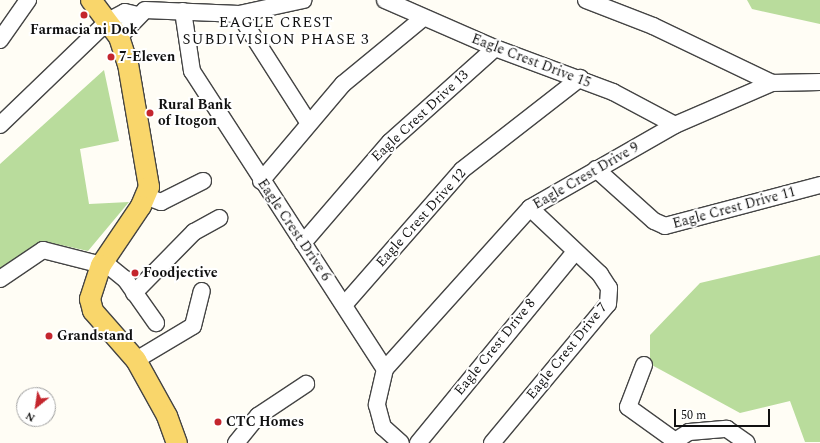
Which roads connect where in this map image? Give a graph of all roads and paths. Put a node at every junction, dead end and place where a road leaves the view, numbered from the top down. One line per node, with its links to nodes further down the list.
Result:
1 (28, 0): 12 (street)
2 (91, 0): 10 (main road)
3 (304, 0): 7 (street)
4 (385, 0): 9 (street, Eagle Crest Drive 15)
5 (586, 0): 16 (street)
6 (183, 11): 7 (street); 8 (street); 22 (street, Eagle Crest Drive 6)
7 (238, 14): 17 (street)
8 (138, 15): 10 (street); 11 (street)
9 (423, 18): 13 (street, Eagle Crest Drive 15); 17 (street)
10 (108, 21): 11 (main road); 18 (street)
11 (119, 37): 24 (main road)
12 (0, 40)
13 (495, 48): 14 (street, Eagle Crest Drive 15); 27 (street, Eagle Crest Drive 13)
14 (580, 78): 19 (street, Eagle Crest Drive 15); 33 (street, Eagle Crest Drive 12)
15 (820, 82): 16 (street)
16 (772, 83): 19 (street, Eagle Crest Drive 9)
17 (308, 122): 22 (street)
18 (0, 125)
19 (675, 125): 20 (street, Eagle Crest Drive 9)
20 (596, 169): 23 (street, Eagle Crest Drive 11); 25 (street, Eagle Crest Drive 9)
21 (203, 181): 24 (street)
22 (261, 181): 27 (street, Eagle Crest Drive 6)
23 (820, 185)
24 (145, 196): 29 (main road)
25 (530, 208): 28 (street, Eagle Crest Drive 7); 37 (street, Eagle Crest Drive 9)
26 (219, 218): 32 (street)
27 (303, 243): 33 (street, Eagle Crest Drive 6)
28 (575, 252): 43 (street, Eagle Crest Drive 8); 44 (street, Eagle Crest Drive 7)
29 (101, 265): 30 (street); 32 (street); 35 (main road)
30 (0, 279)
31 (202, 291): 35 (street)
32 (134, 293): 34 (street)
33 (344, 305): 37 (street, Eagle Crest Drive 6)
34 (156, 323)
35 (136, 360): 40 (main road)
36 (644, 365): 39 (street)
37 (384, 369): 42 (street)
38 (306, 384): 41 (street)
39 (673, 442): 45 (street)
40 (177, 443)
41 (236, 443)
42 (401, 443)
43 (418, 443)
44 (492, 443)
45 (746, 443)

